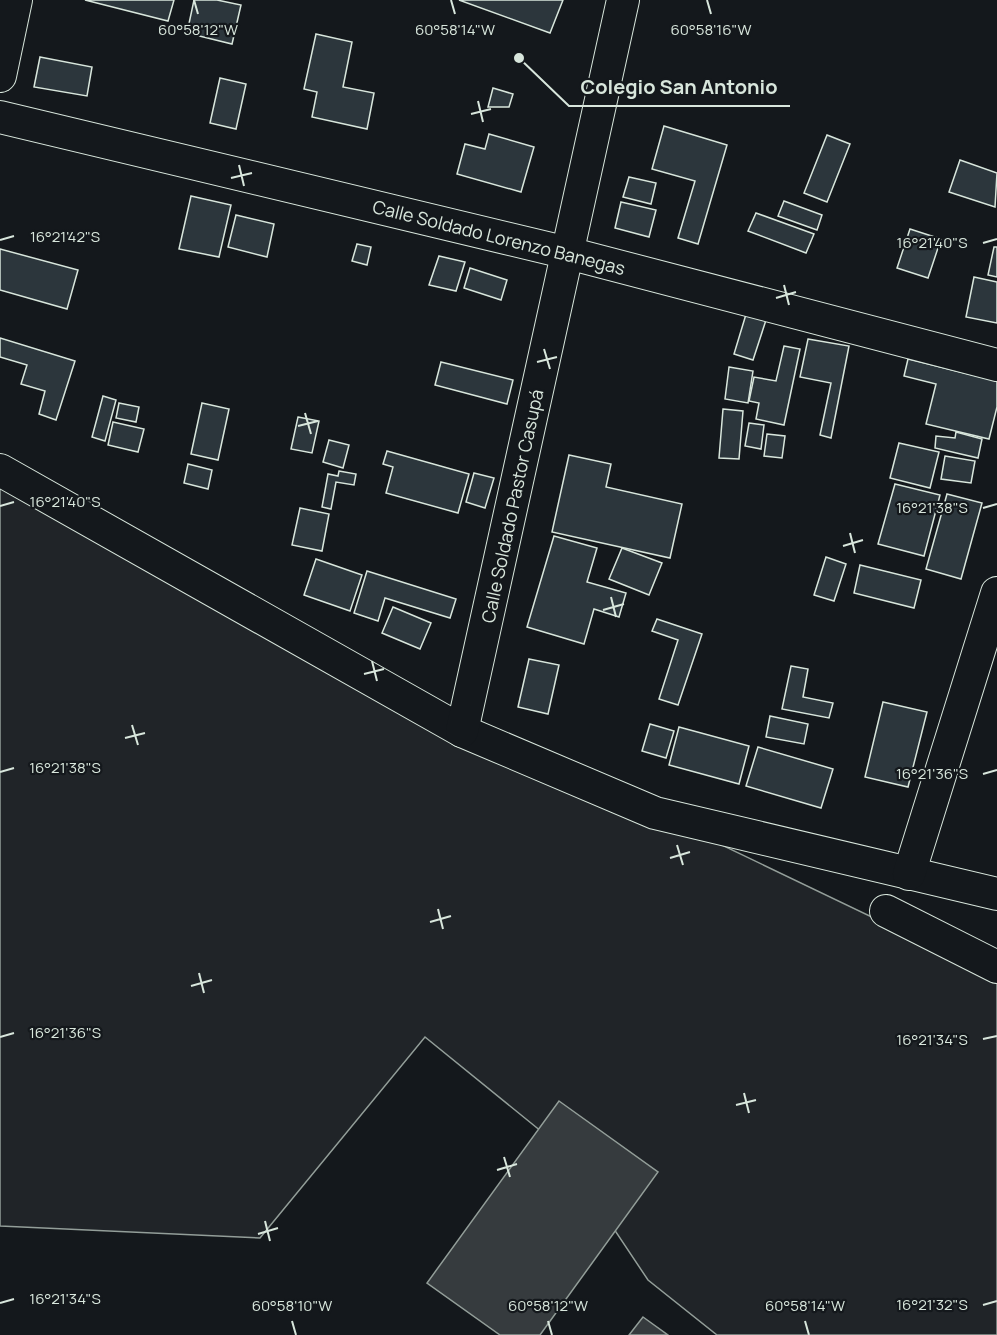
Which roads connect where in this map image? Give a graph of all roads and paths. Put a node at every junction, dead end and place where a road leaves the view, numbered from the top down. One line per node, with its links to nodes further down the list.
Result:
1 (16, 0): 3 (street)
2 (623, 0): 5 (street, Calle Soldado Pastor Casupá)
3 (0, 76)
4 (0, 117): 5 (street, Calle Soldado Lorenzo Banegas)
5 (568, 253): 6 (street, Calle Soldado Lorenzo Banegas); 9 (street, Calle Soldado Pastor Casupá)
6 (997, 365)
7 (0, 470): 9 (street)
8 (997, 593): 10 (street)
9 (462, 731): 10 (street)
10 (909, 874): 11 (street)
11 (997, 894)
12 (886, 911): 13 (street)
13 (997, 968)

